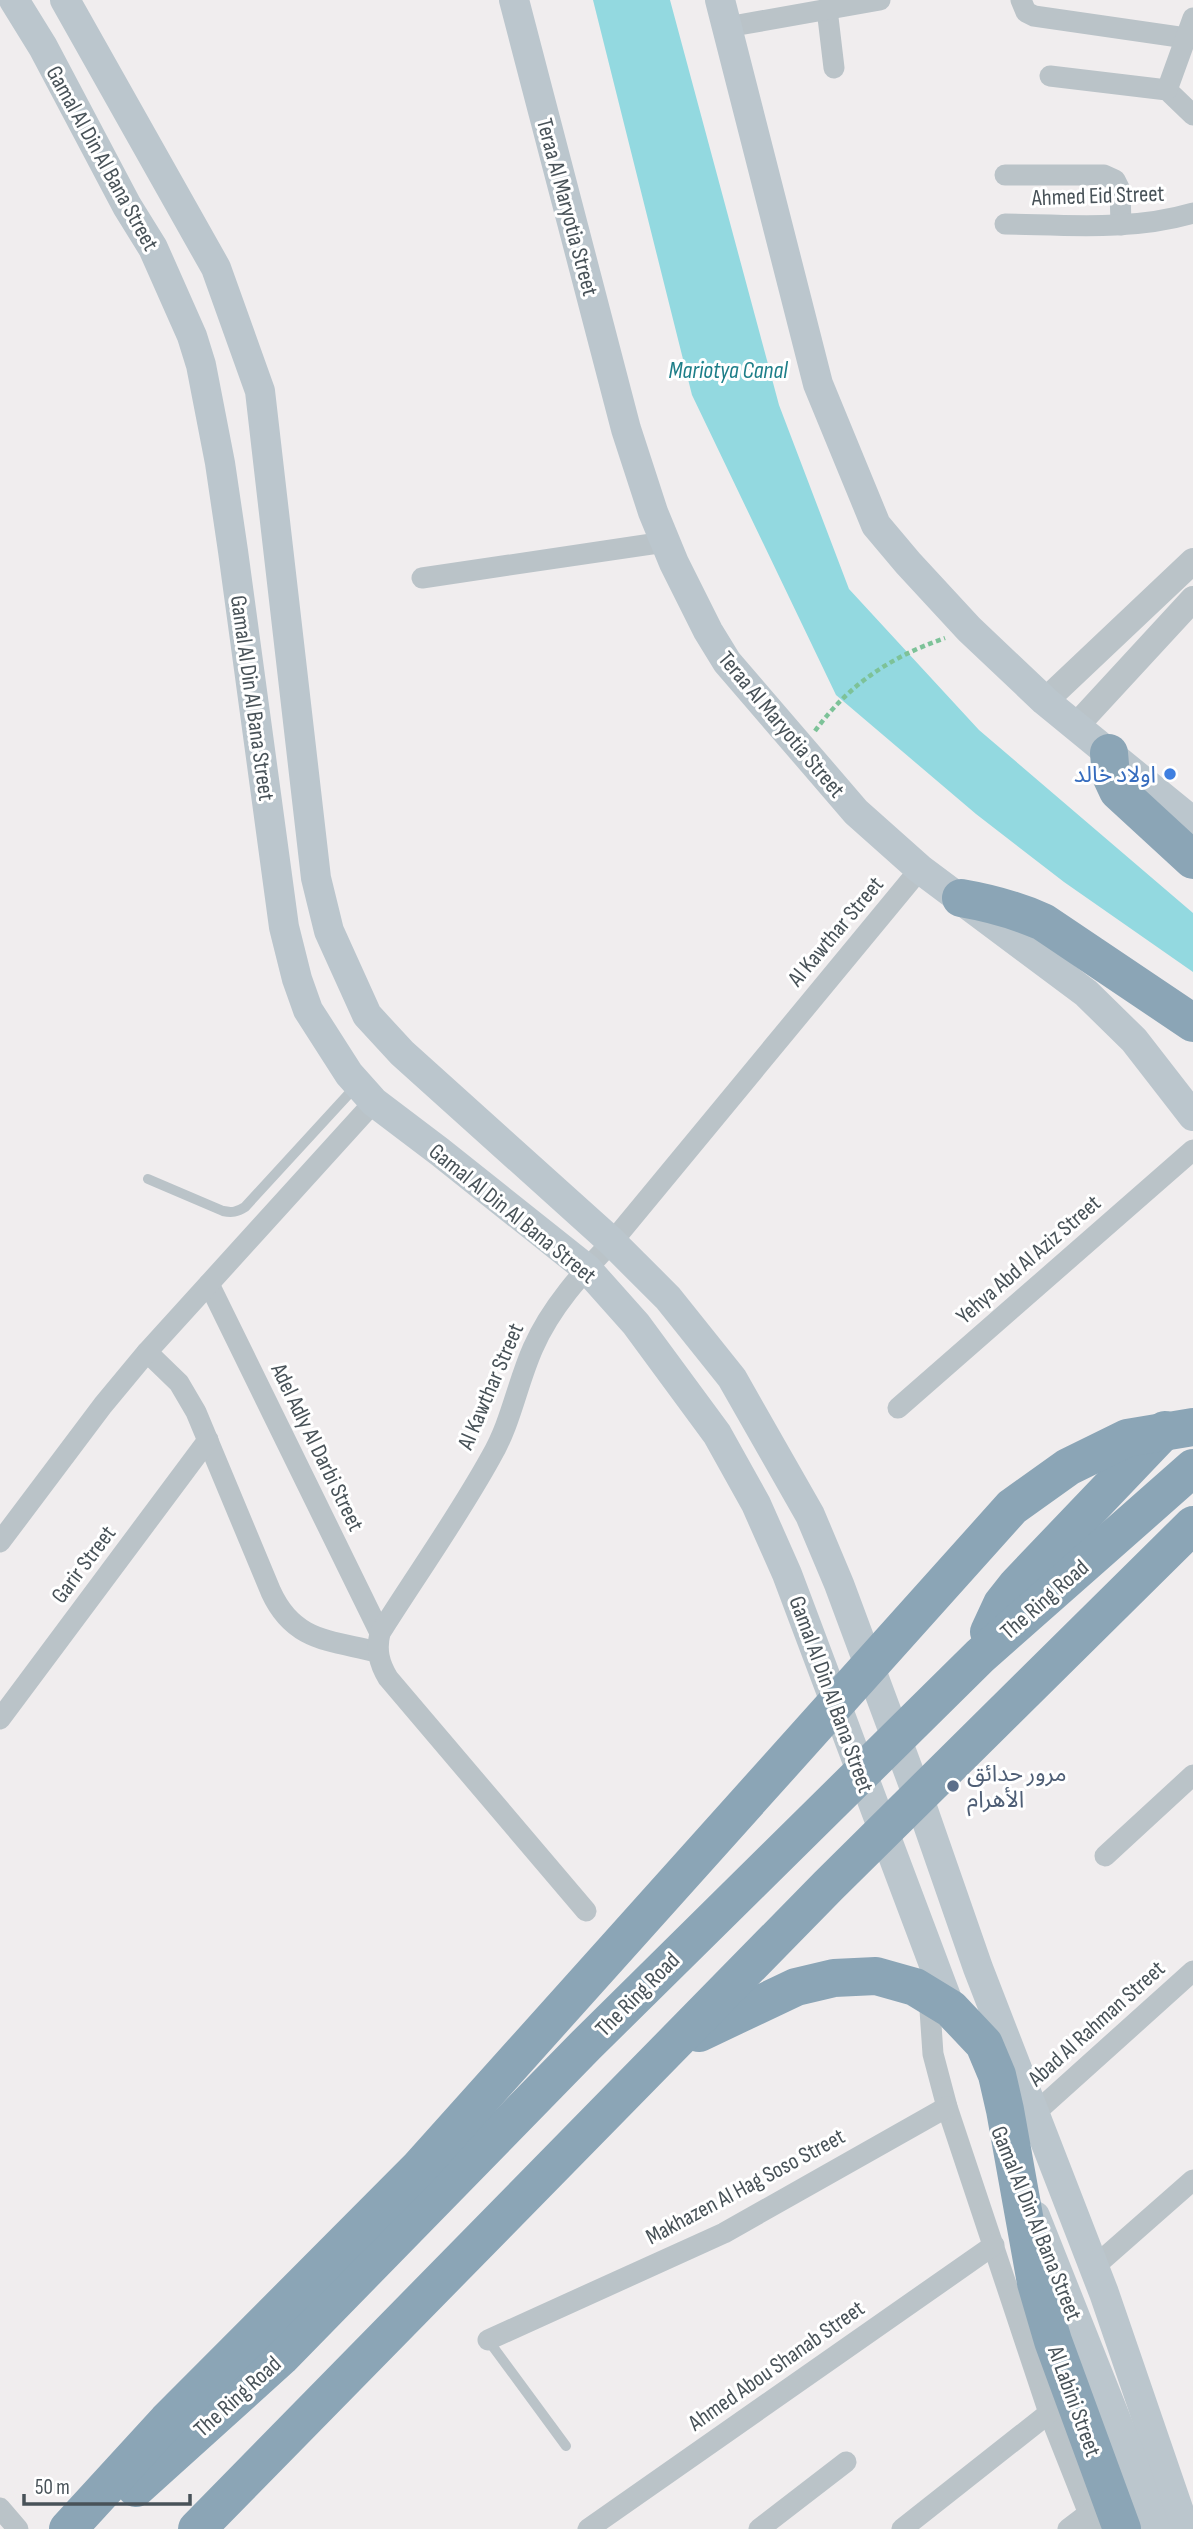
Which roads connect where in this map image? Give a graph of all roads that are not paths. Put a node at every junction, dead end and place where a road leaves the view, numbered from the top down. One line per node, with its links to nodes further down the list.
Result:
1 (14, 0): 29 (main road, Gamal Al Din Al Bana Street)
2 (65, 0): 33 (main road, Gamal Al Din Al Bana Street)
3 (514, 0): 17 (main road, Teraa Al Maryotia Street)
4 (880, 0): 6 (street)
5 (1021, 2): 8 (street)
6 (827, 9): 7 (street); 9 (street)
7 (723, 13): 21 (main road)
8 (1189, 28): 11 (street)
9 (834, 68)
10 (1050, 76): 11 (street)
11 (1167, 90): 12 (street)
12 (1193, 115)
13 (1005, 175): 16 (street)
14 (1193, 214): 16 (street, Ahmed Eid Street)
15 (1004, 224): 16 (street, Ahmed Eid Street)
16 (1121, 225)
17 (665, 541): 19 (street); 26 (main road, Teraa Al Maryotia Street)
18 (1193, 561): 21 (street)
19 (422, 578)
20 (1193, 599): 22 (street)
21 (1045, 701): 22 (main road)
22 (1075, 727): 23 (main road)
23 (1109, 752): 24 (main road); 25 (highway)
24 (1193, 822)
25 (1193, 860)
26 (920, 869): 27 (main road, Teraa Al Maryotia Street); 33 (street, Al Kawthar Street)
27 (961, 898): 28 (highway); 30 (main road, Teraa Al Maryotia Street)
28 (1191, 1022)
29 (366, 1093): 32 (lane); 34 (main road, Gamal Al Din Al Bana Street); 35 (street)
30 (1193, 1116)
31 (1193, 1150): 40 (street, Yehya Abd Al Aziz Street)
32 (148, 1180)
33 (612, 1242): 34 (street, Al Kawthar Street); 36 (main road, Gamal Al Din Al Bana Street)
34 (587, 1269): 37 (main road, Gamal Al Din Al Bana Street); 46 (street, Al Kawthar Street)
35 (209, 1284): 38 (street); 46 (street, Adel Adly Al Darbi Street)
36 (668, 1298): 37 (main road); 56 (main road, Gamal Al Din Al Bana Street)
37 (636, 1324): 52 (main road, Gamal Al Din Al Bana Street)
38 (147, 1352): 42 (street); 45 (street)
39 (1193, 1401): 47 (highway)
40 (898, 1408)
41 (1193, 1427): 67 (highway)
42 (208, 1440): 46 (street); 48 (street, Garir Street)
43 (1193, 1468): 47 (highway, The Ring Road)
44 (1191, 1527): 54 (highway, The Ring Road)
45 (0, 1542)
46 (378, 1642): 51 (street)
47 (980, 1656): 68 (highway, The Ring Road)
48 (0, 1719)
49 (1193, 1775): 50 (street)
50 (1105, 1856)
51 (586, 1911)
52 (934, 1967): 55 (street, Al Labini Street); 74 (main road, Gamal Al Din Al Bana Street)
53 (1193, 1971): 56 (street, Abad Al Rahman Street)
54 (672, 2047): 65 (highway); 69 (highway, The Ring Road)
55 (947, 2107): 58 (street, Al Labini Street); 60 (street, Makhazen Al Hag Soso Street)
56 (1034, 2114): 59 (main road, Gamal Al Din Al Bana Street)
57 (1193, 2180): 59 (street)
58 (994, 2245): 61 (street, Al Labini Street); 70 (street, Ahmed Abou Shanab Street)
59 (1094, 2267): 75 (main road, Gamal Al Din Al Bana Street)
60 (488, 2340): 62 (lane)
61 (1049, 2413): 65 (street, Al Labini Street); 72 (street)
62 (566, 2446)
63 (846, 2462): 71 (street)
64 (0, 2508): 66 (street)
65 (1102, 2524): 73 (street)
66 (18, 2529)
67 (68, 2529)
68 (90, 2529)
69 (197, 2529)
70 (588, 2529)
71 (759, 2529)
72 (902, 2529)
73 (1068, 2529)
74 (1155, 2529)
75 (1185, 2529)

